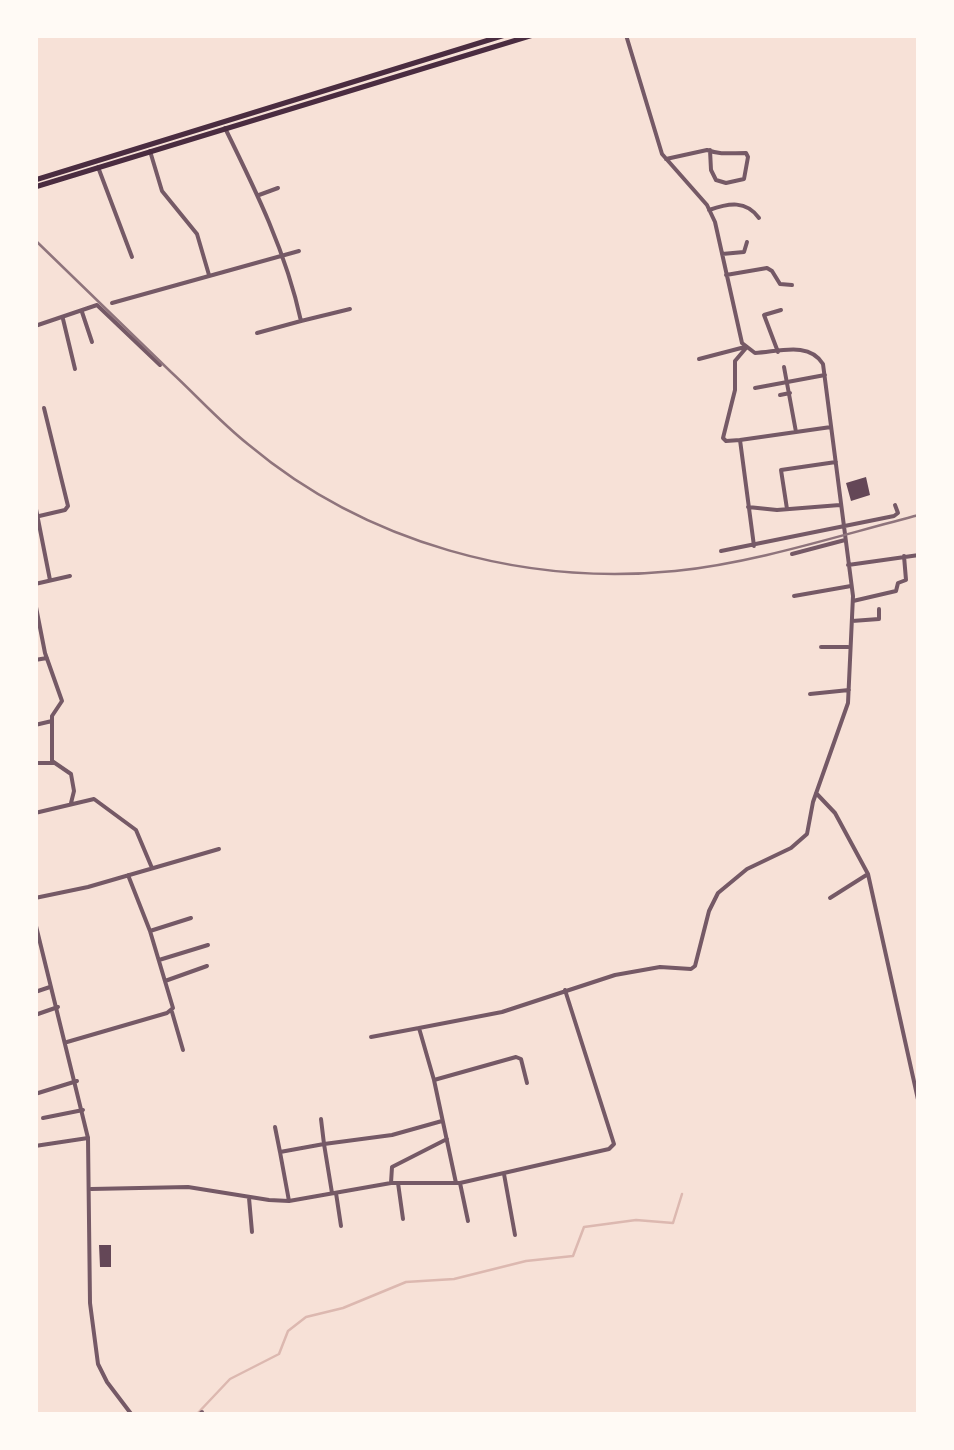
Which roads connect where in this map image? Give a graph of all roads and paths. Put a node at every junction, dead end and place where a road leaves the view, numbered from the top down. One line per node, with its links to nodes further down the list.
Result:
1 (504, 35): 7 (highway)
2 (534, 35): 4 (highway)
3 (626, 35): 8 (street)
4 (225, 128): 5 (highway); 13 (street)
5 (150, 150): 7 (highway); 21 (street)
6 (710, 150): 6 (street); 8 (street)
7 (106, 160): 9 (highway); 10 (highway)
8 (665, 160): 14 (street)
9 (98, 168): 11 (highway); 20 (street)
10 (35, 180)
11 (35, 188)
12 (278, 188): 13 (street)
13 (259, 195): 19 (street)
14 (709, 210): 15 (street); 18 (street)
15 (760, 218)
16 (746, 242): 18 (street)
17 (299, 252): 19 (street)
18 (722, 254): 22 (street)
19 (284, 255): 21 (street); 29 (street)
20 (132, 257)
21 (208, 275): 24 (street)
22 (726, 276): 23 (street); 33 (street)
23 (792, 284)
24 (112, 302)
25 (350, 309): 29 (street)
26 (781, 310): 34 (street)
27 (82, 312): 28 (street); 32 (street); 36 (street)
28 (63, 319): 30 (street); 38 (street)
29 (301, 321): 31 (street)
30 (35, 326)
31 (256, 332)
32 (92, 342)
33 (745, 347): 34 (street); 35 (street); 47 (street)
34 (778, 352): 39 (street)
35 (700, 360)
36 (160, 365)
37 (784, 368): 40 (street)
38 (75, 369)
39 (825, 375): 40 (street); 45 (street)
40 (788, 382): 41 (street); 42 (street)
41 (755, 388)
42 (790, 393): 43 (street); 46 (street)
43 (780, 395)
44 (44, 408): 54 (street)
45 (832, 426): 46 (street); 48 (street)
46 (796, 432): 47 (street)
47 (740, 440): 52 (street)
48 (836, 462): 50 (street); 53 (street)
49 (35, 504): 54 (street)
50 (840, 505): 53 (street); 55 (street)
51 (895, 505): 55 (street)
52 (748, 507): 53 (street); 57 (street)
53 (787, 509)
54 (36, 517): 64 (street)
55 (843, 526): 56 (street); 57 (street)
56 (846, 540): 59 (street); 62 (street)
57 (754, 546): 58 (street)
58 (722, 551)
59 (792, 554)
60 (919, 555): 61 (street)
61 (903, 556): 62 (street); 68 (street)
62 (848, 565): 66 (street)
63 (70, 576): 64 (street)
64 (50, 580): 65 (street)
65 (35, 584)
66 (851, 586): 67 (street); 68 (street)
67 (794, 596)
68 (853, 600): 71 (street)
69 (35, 602): 74 (street)
70 (879, 608): 71 (street)
71 (852, 620): 73 (street)
72 (820, 647): 73 (street)
73 (848, 647): 77 (street)
74 (47, 658): 75 (street); 80 (street)
75 (35, 660)
76 (822, 684): 78 (street)
77 (848, 690): 78 (street); 84 (street)
78 (822, 692): 79 (street)
79 (810, 694)
80 (52, 721): 81 (street); 83 (street)
81 (35, 725)
82 (35, 762): 83 (street)
83 (54, 764): 85 (street)
84 (816, 792): 89 (street); 103 (street)
85 (71, 803): 86 (street); 88 (street)
86 (35, 814)
87 (219, 848): 88 (street)
88 (152, 868): 90 (street)
89 (868, 874): 92 (street); 116 (street)
90 (128, 875): 91 (street); 95 (street)
91 (35, 898)
92 (830, 898)
93 (190, 918): 95 (street)
94 (35, 922): 98 (street)
95 (150, 931): 97 (street)
96 (208, 945): 97 (street)
97 (159, 960): 101 (street)
98 (46, 964): 100 (street); 102 (street)
99 (207, 966): 101 (street)
100 (35, 967)
101 (165, 980): 106 (street)
102 (52, 986): 104 (street); 105 (street)
103 (565, 990): 108 (street); 127 (street)
104 (35, 992)
105 (58, 1007): 107 (street); 110 (street)
106 (171, 1010): 110 (street); 111 (street)
107 (35, 1015)
108 (418, 1028): 109 (street); 112 (street)
109 (371, 1037)
110 (67, 1042): 113 (street)
111 (183, 1050)
112 (434, 1080): 114 (street); 120 (street)
113 (76, 1081): 115 (street); 117 (street)
114 (526, 1083)
115 (35, 1094)
116 (919, 1104)
117 (83, 1110): 118 (street); 122 (street)
118 (43, 1118)
119 (321, 1120): 124 (street)
120 (443, 1121): 123 (street); 124 (street)
121 (275, 1127): 126 (street)
122 (88, 1138): 125 (street); 130 (street)
123 (447, 1139): 128 (street); 129 (street)
124 (324, 1144): 126 (street); 131 (street)
125 (35, 1146)
126 (280, 1152): 133 (street)
127 (504, 1174): 129 (street); 138 (street)
128 (394, 1183): 129 (street); 131 (street); 134 (street)
129 (458, 1183): 135 (street)
130 (91, 1189): 132 (street); 139 (street)
131 (334, 1193): 133 (street); 136 (street)
132 (249, 1198): 133 (street); 137 (street)
133 (289, 1200)
134 (402, 1220)
135 (468, 1221)
136 (341, 1226)
137 (252, 1232)
138 (515, 1235)
139 (132, 1415)

